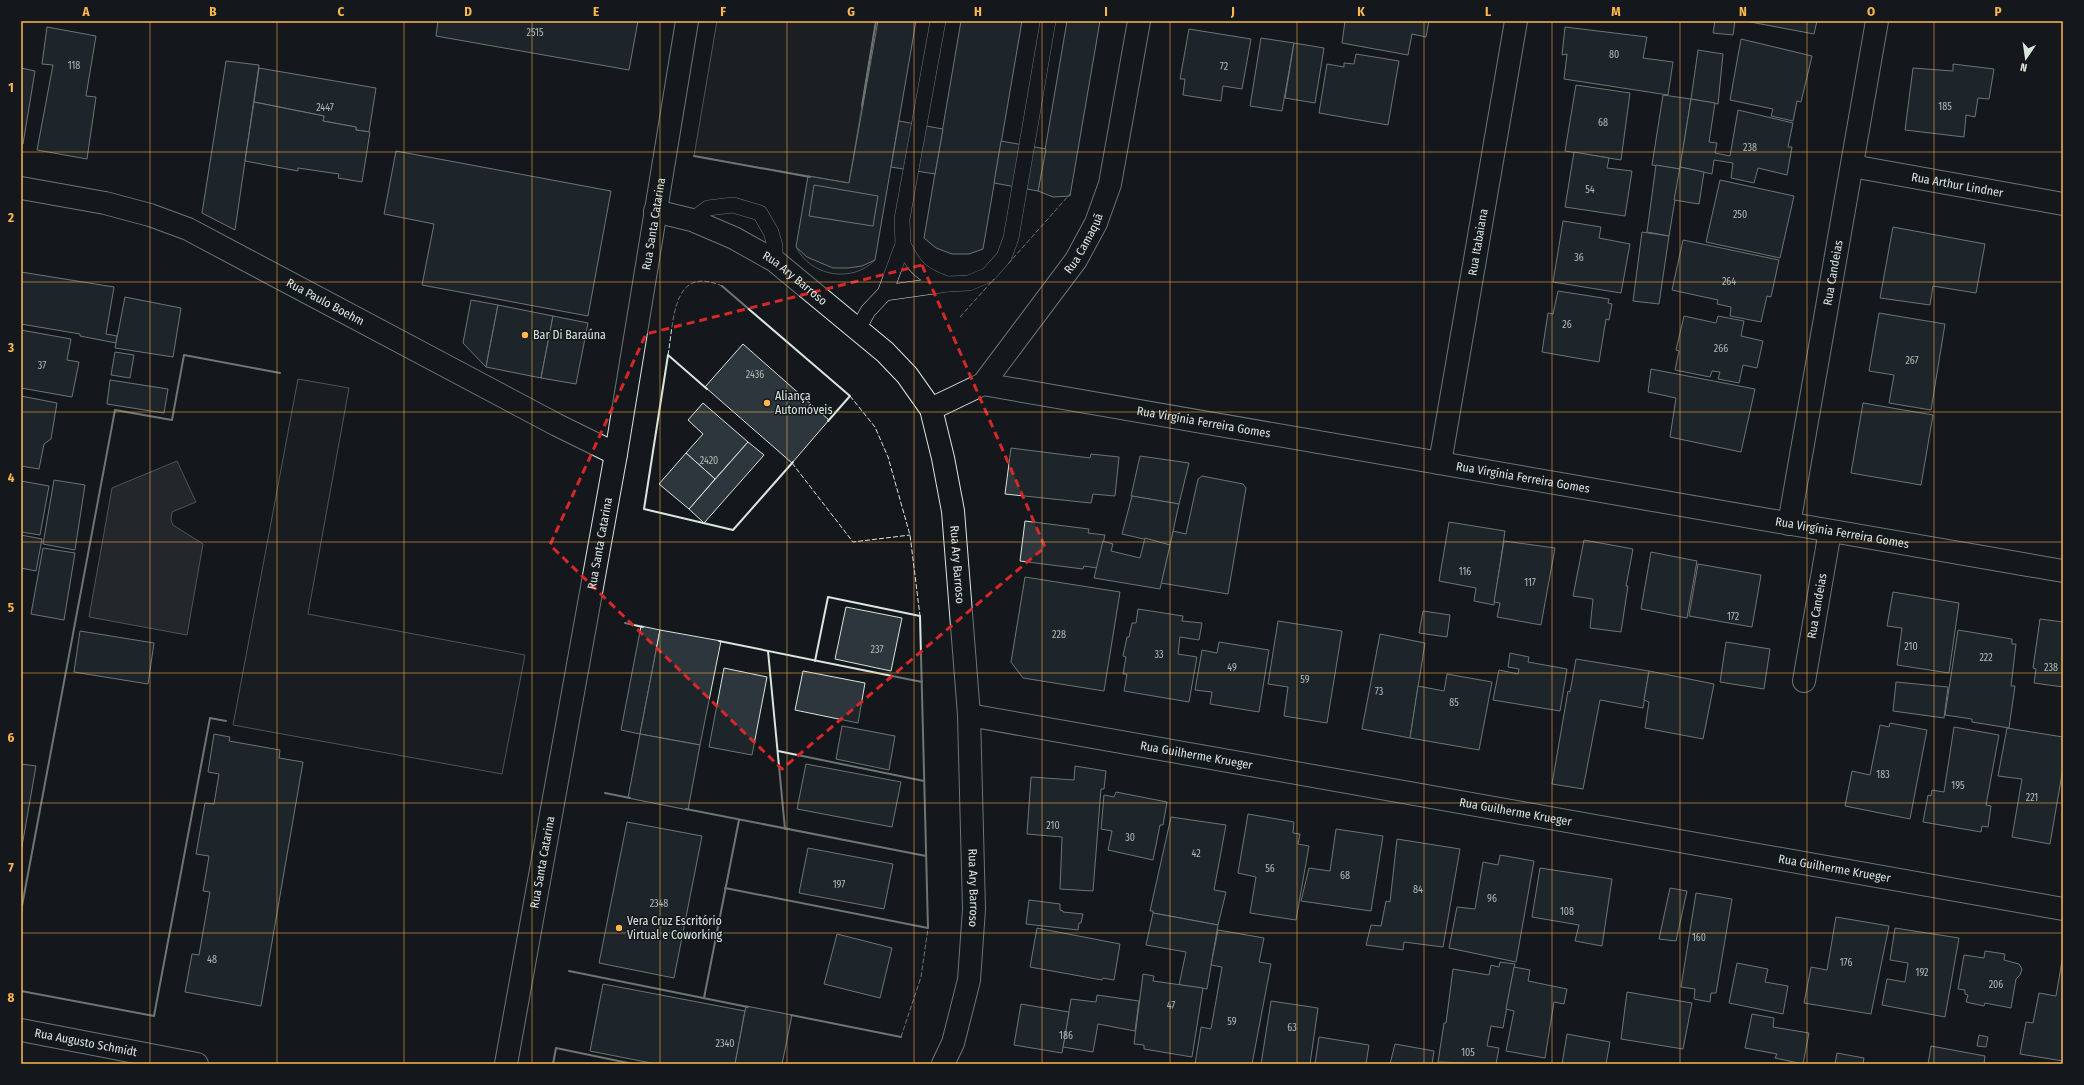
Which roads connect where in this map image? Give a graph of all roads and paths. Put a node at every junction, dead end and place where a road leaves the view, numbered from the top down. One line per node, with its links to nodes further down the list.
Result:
1 (687, 21): 10 (street, Rua Santa Catarina)
2 (938, 21): 12 (lane)
3 (1048, 21): 14 (lane)
4 (1139, 21): 17 (street, Rua Camaquã)
5 (1516, 21): 20 (street, Rua Itabaiana)
6 (1877, 21): 7 (street, Rua Candeias)
7 (1852, 166): 9 (street, Rua Arthur Lindner); 21 (street, Rua Candeias)
8 (21, 188): 19 (street, Rua Paulo Boehm)
9 (2063, 204)
10 (655, 211): 11 (street, Rua Ary Barroso); 19 (street, Rua Santa Catarina)
11 (692, 220): 13 (street, Rua Ary Barroso); 13 (lane)
12 (903, 244): 14 (lane); 15 (lane)
13 (775, 261): 16 (street, Rua Ary Barroso)
14 (948, 284): 15 (lane)
15 (885, 293): 16 (lane)
16 (858, 329): 18 (street, Rua Ary Barroso)
17 (983, 384): 18 (street, Rua Camaquã); 20 (street, Rua Virgínia Ferreira Gomes)
18 (931, 410): 25 (street, Rua Ary Barroso)
19 (616, 454): 29 (street, Rua Santa Catarina)
20 (1440, 463): 21 (street, Rua Virgínia Ferreira Gomes)
21 (1789, 524): 22 (street, Rua Virgínia Ferreira Gomes)
22 (1830, 531): 23 (street, Rua Virgínia Ferreira Gomes); 24 (street, Rua Candeias)
23 (2063, 571)
24 (1804, 681)
25 (969, 715): 26 (street, Rua Guilherme Krueger); 30 (street, Rua Ary Barroso)
26 (2063, 909)
27 (21, 1030): 28 (street, Rua Augusto Schmidt)
28 (197, 1064)
29 (506, 1064)
30 (943, 1064)

